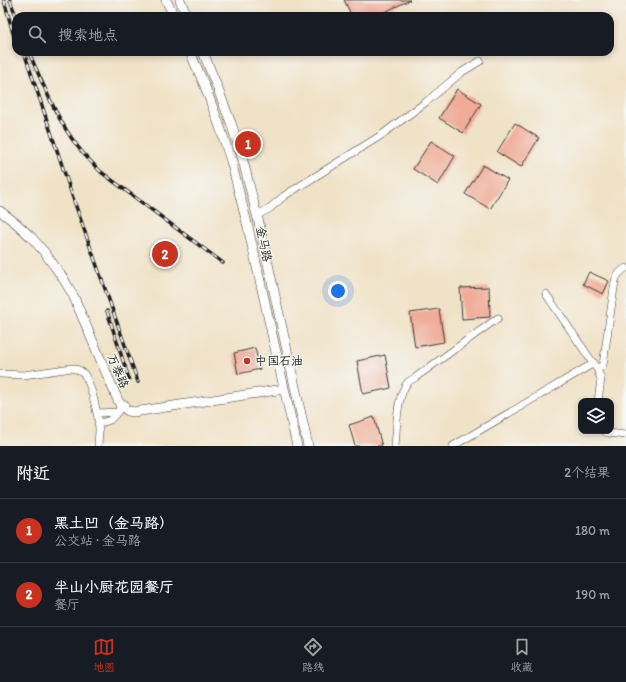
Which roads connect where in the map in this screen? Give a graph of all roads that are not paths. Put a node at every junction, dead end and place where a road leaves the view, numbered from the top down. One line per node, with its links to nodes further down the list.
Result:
1 (166, 0): 3 (main road)
2 (180, 0): 4 (main road)
3 (172, 12)
4 (185, 12)
5 (192, 56): 16 (main road, 金马路)
6 (205, 56): 10 (main road, 金马路)
7 (480, 61): 10 (street)
8 (0, 205): 18 (main road, 万泰路)
9 (0, 211): 18 (main road, 万泰路)
10 (257, 215): 25 (main road, 金马路)
11 (626, 268): 14 (street)
12 (546, 294): 14 (street)
13 (498, 318): 26 (street)
14 (596, 366): 17 (street); 27 (street)
15 (0, 374): 19 (street)
16 (283, 386): 18 (main road, 万泰路); 24 (main road, 金马路)
17 (598, 398)
18 (122, 408): 19 (street); 20 (street)
19 (97, 413): 20 (street)
20 (98, 424): 23 (street)
21 (614, 434): 22 (street)
22 (626, 435)
23 (98, 446)
24 (297, 446)
25 (308, 446)
26 (395, 446)
27 (453, 446)

